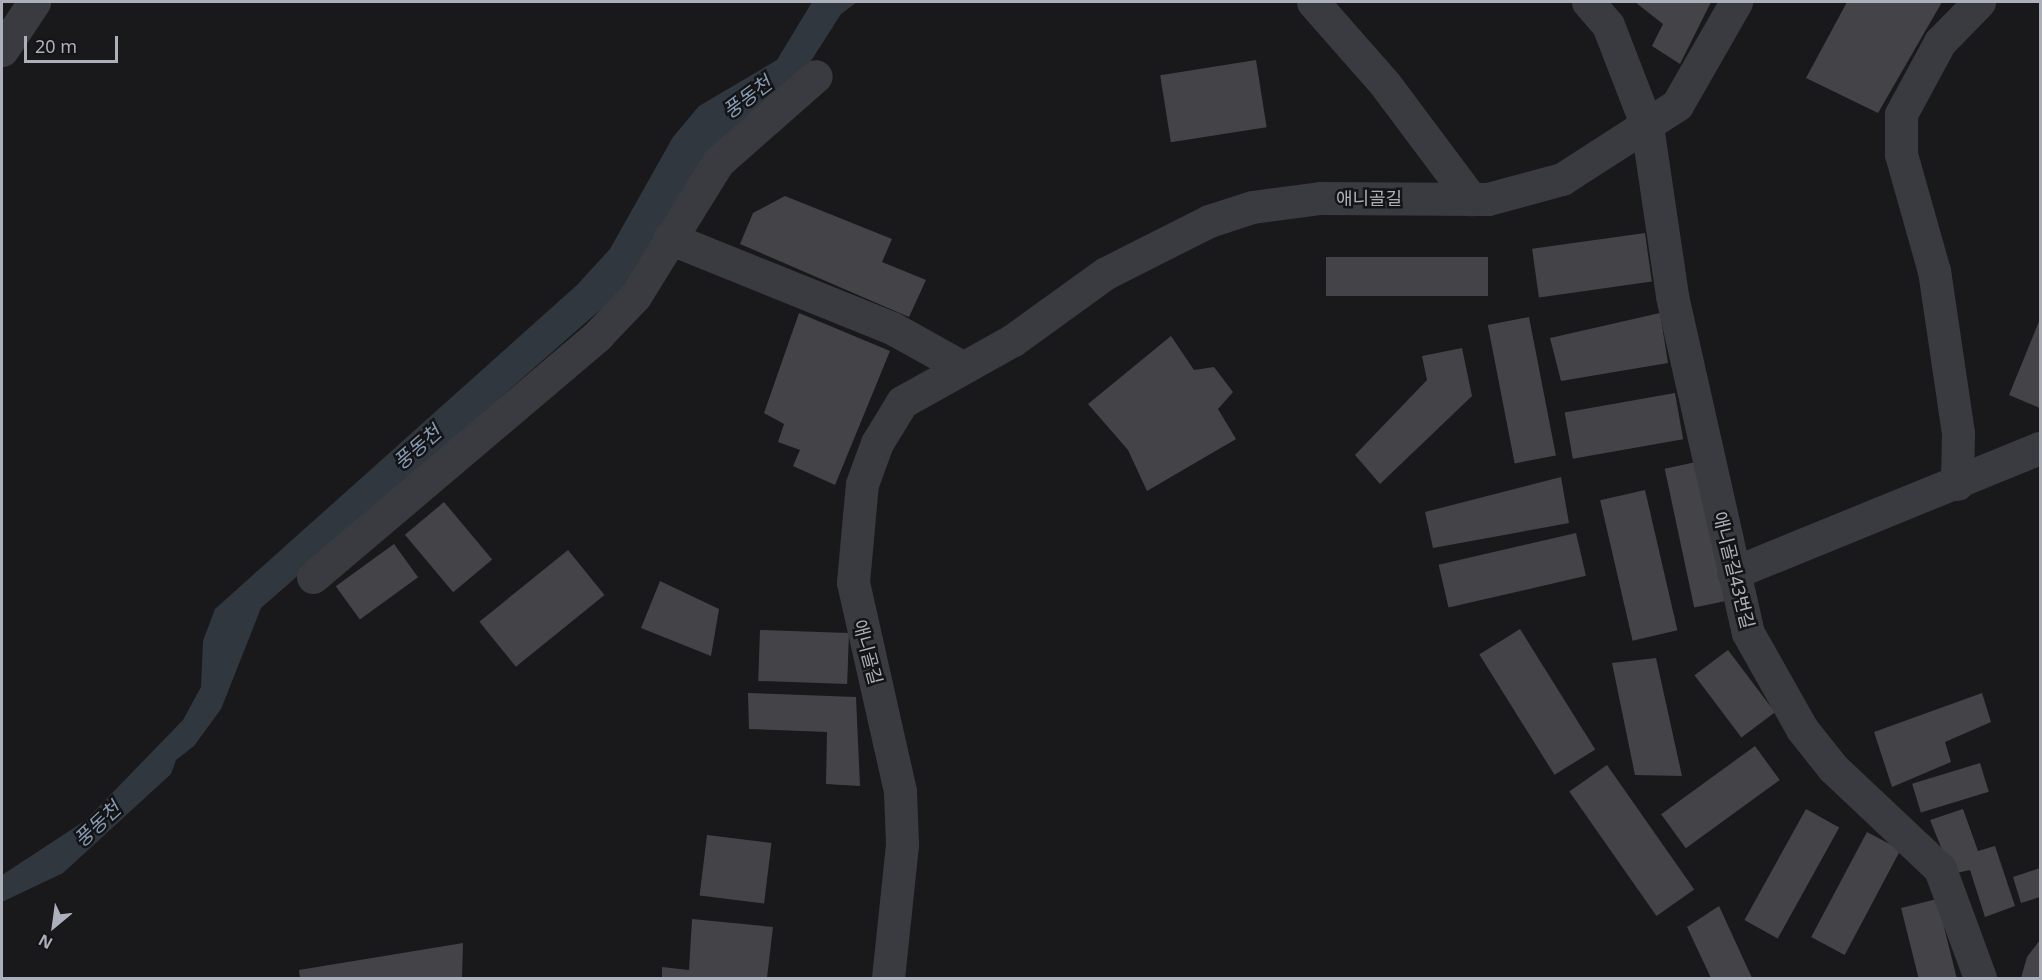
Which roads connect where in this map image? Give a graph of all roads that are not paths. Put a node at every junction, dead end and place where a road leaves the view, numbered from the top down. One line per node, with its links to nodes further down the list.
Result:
1 (34, 2): 6 (street)
2 (1312, 2): 9 (street)
3 (1588, 2): 8 (street, 애니골길43번길)
4 (1736, 2): 8 (street, 애니골길)
5 (1979, 2): 13 (street)
6 (2, 50)
7 (816, 76): 10 (street)
8 (1647, 126): 9 (street, 애니골길); 14 (street, 애니골길43번길)
9 (1471, 199): 11 (street, 애니골길)
10 (669, 238): 11 (street); 15 (street)
11 (962, 368): 16 (street, 애니골길)
12 (2040, 448): 13 (street)
13 (1957, 484): 14 (street)
14 (1733, 573): 17 (street, 애니골길43번길)
15 (313, 577)
16 (888, 978)
17 (1980, 978)

